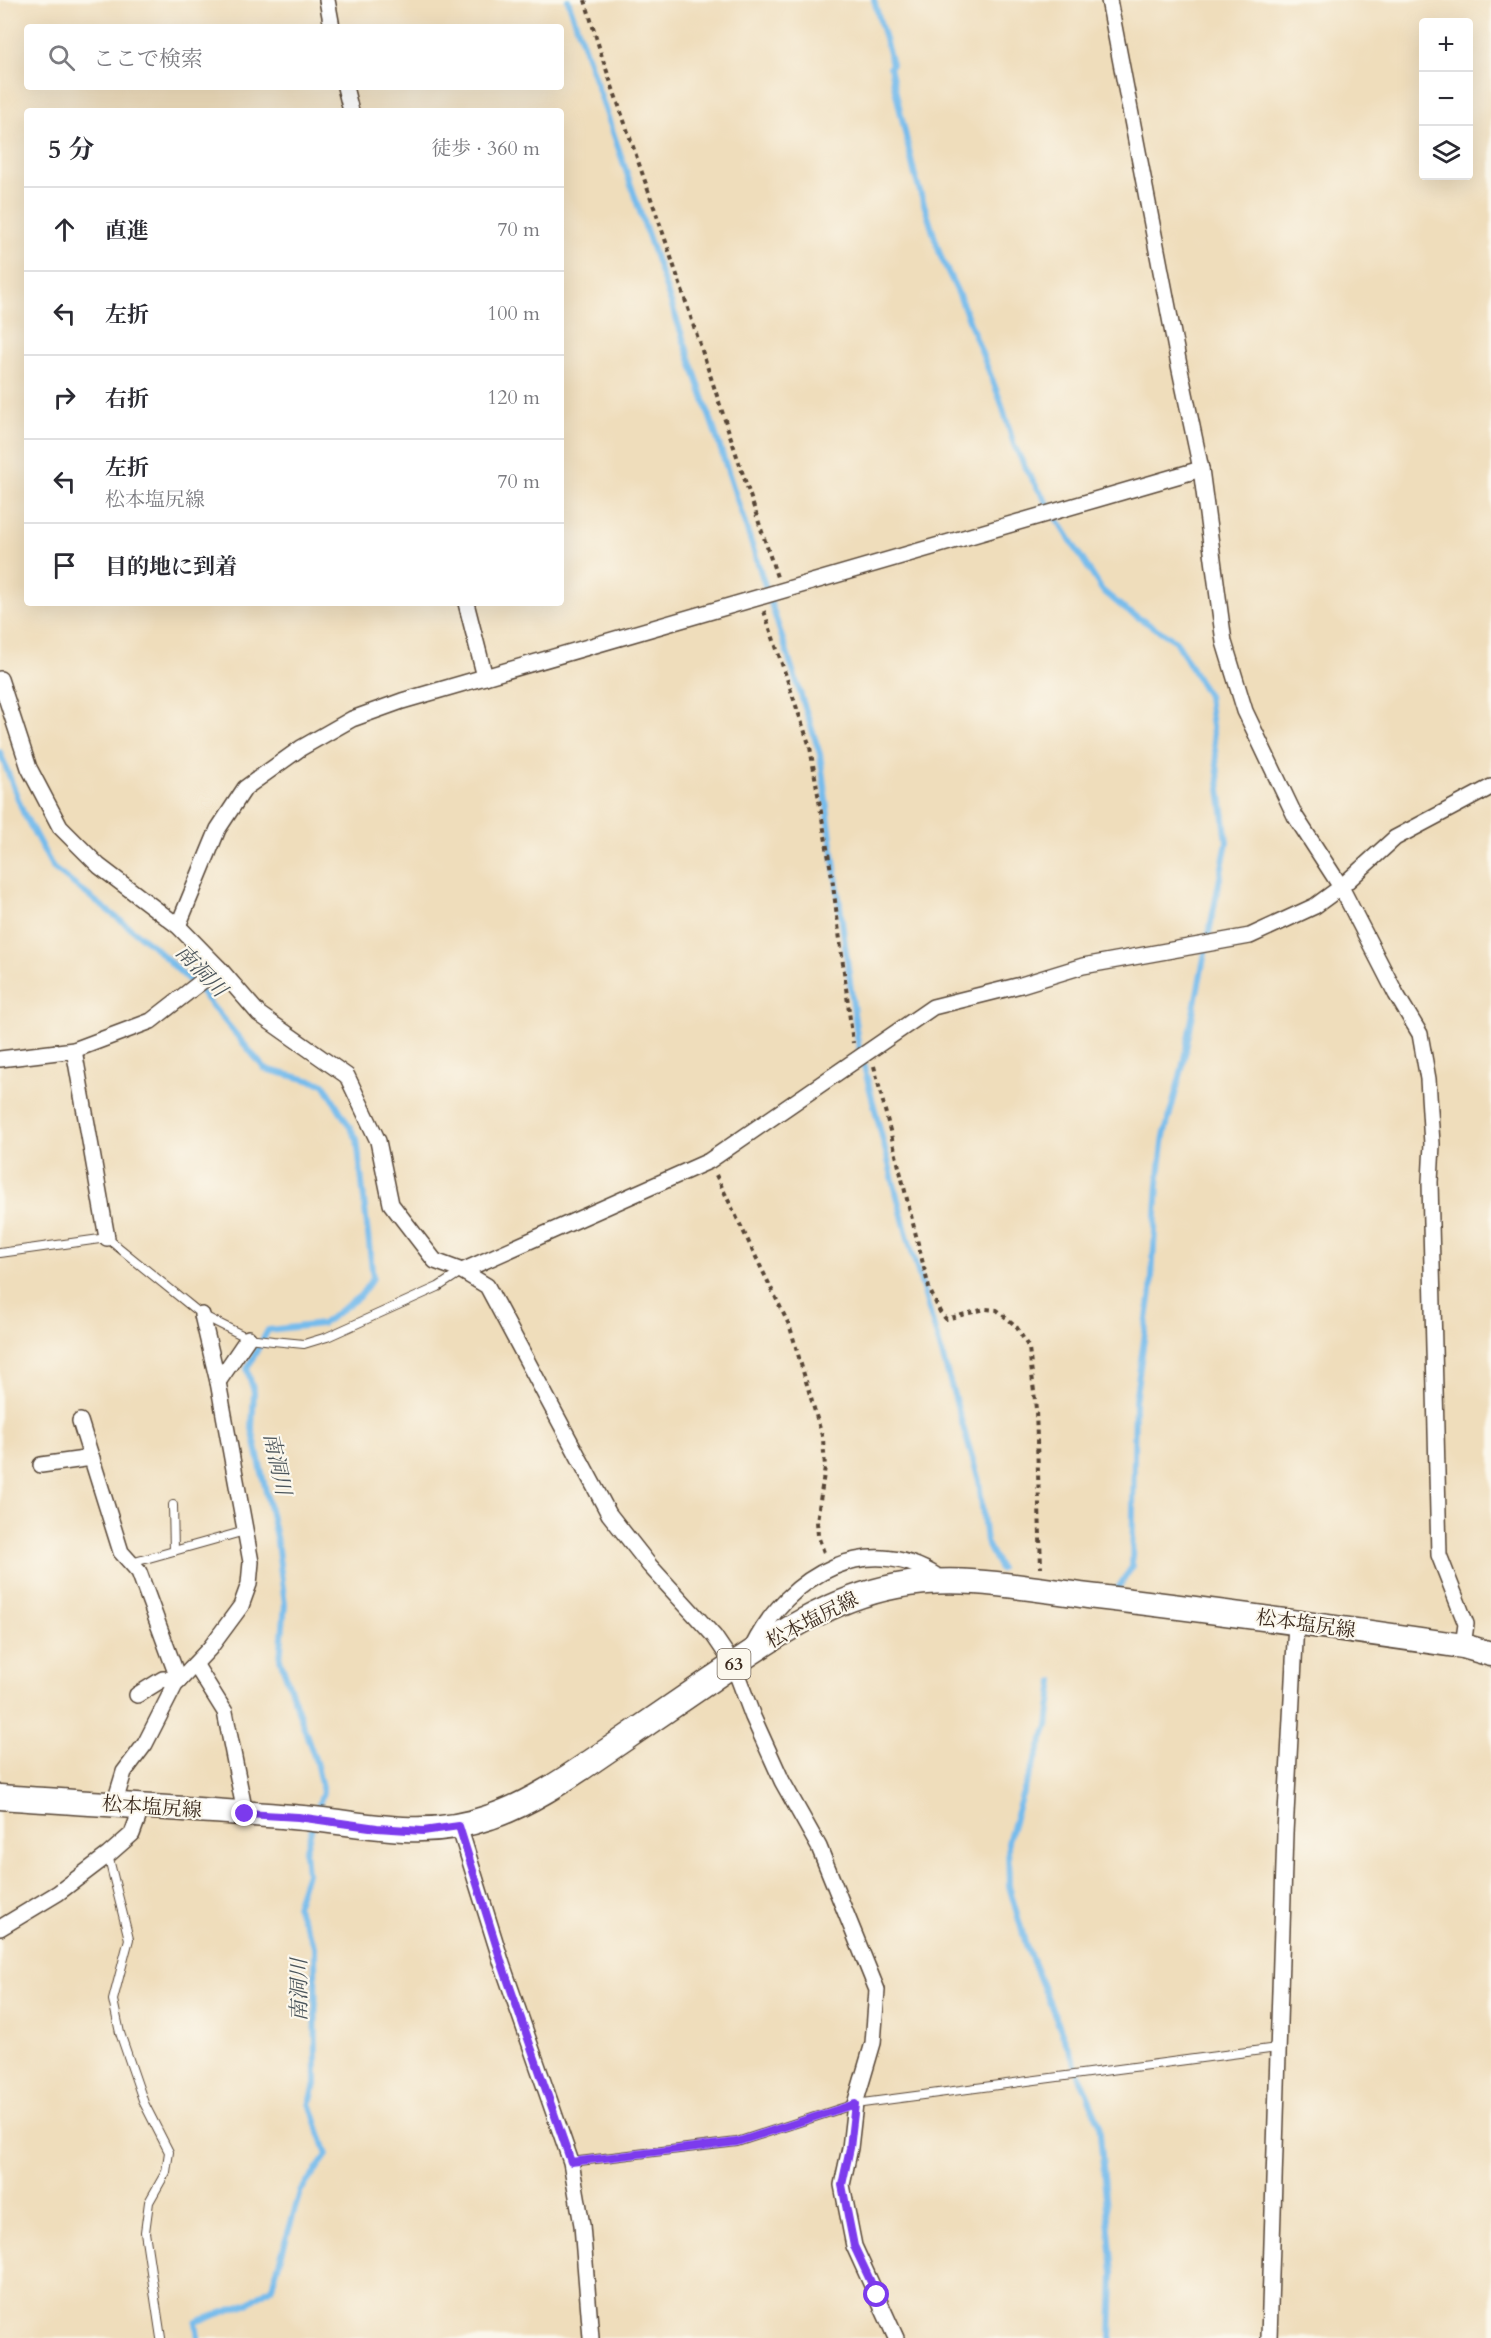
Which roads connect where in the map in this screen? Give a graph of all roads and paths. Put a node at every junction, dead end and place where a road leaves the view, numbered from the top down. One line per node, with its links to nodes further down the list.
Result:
1 (327, 0): 4 (street)
2 (585, 0): 8 (path)
3 (1109, 0): 7 (street)
4 (331, 24)
5 (346, 90): 6 (street)
6 (350, 108)
7 (1201, 469): 8 (street); 14 (street)
8 (782, 592): 9 (street)
9 (759, 599): 11 (street); 20 (path)
10 (467, 606): 11 (street)
11 (486, 677): 15 (street)
12 (0, 679): 15 (street)
13 (1491, 787): 14 (street)
14 (1341, 887): 18 (street); 39 (street)
15 (178, 926): 16 (street)
16 (219, 968): 17 (street); 24 (street)
17 (74, 1050): 19 (street); 22 (street)
18 (871, 1051): 20 (street); 37 (path)
19 (0, 1059)
20 (855, 1059): 21 (street)
21 (709, 1161): 24 (street); 35 (path)
22 (107, 1238): 23 (lane); 25 (lane)
23 (0, 1253)
24 (462, 1271): 26 (lane); 41 (street)
25 (202, 1315): 26 (lane); 27 (street)
26 (248, 1338): 27 (street)
27 (218, 1382): 32 (street)
28 (80, 1421): 29 (street)
29 (92, 1458): 30 (street); 34 (street)
30 (41, 1465)
31 (173, 1505): 33 (lane)
32 (245, 1531): 33 (lane); 42 (street)
33 (174, 1551): 34 (lane)
34 (130, 1563): 43 (street)
35 (830, 1568): 36 (street); 41 (street)
36 (944, 1581): 37 (main road, 松本塩尻線 / 63); 41 (main road, 松本塩尻線 / 63)
37 (1042, 1590): 38 (main road, 松本塩尻線 / 63)
38 (1296, 1623): 39 (main road, 松本塩尻線 / 63); 52 (street)
39 (1463, 1646): 40 (main road, 松本塩尻線 / 63)
40 (1491, 1654)
41 (741, 1659): 49 (main road, 松本塩尻線 / 63); 53 (street)
42 (195, 1664): 43 (street); 48 (street)
43 (179, 1681): 44 (street); 46 (street)
44 (137, 1695)
45 (0, 1797): 46 (main road, 松本塩尻線 / 63)
46 (114, 1805): 47 (main road, 松本塩尻線 / 63)
47 (142, 1807): 48 (main road, 松本塩尻線 / 63); 50 (street)
48 (245, 1814): 49 (main road, 松本塩尻線 / 63)
49 (459, 1826): 54 (street)
50 (108, 1855): 51 (street); 55 (lane)
51 (0, 1928)
52 (1277, 2048): 53 (lane); 58 (street)
53 (855, 2104): 54 (lane); 57 (street)
54 (571, 2162): 56 (street)
55 (161, 2338)
56 (591, 2338)
57 (896, 2338)
58 (1269, 2338)

